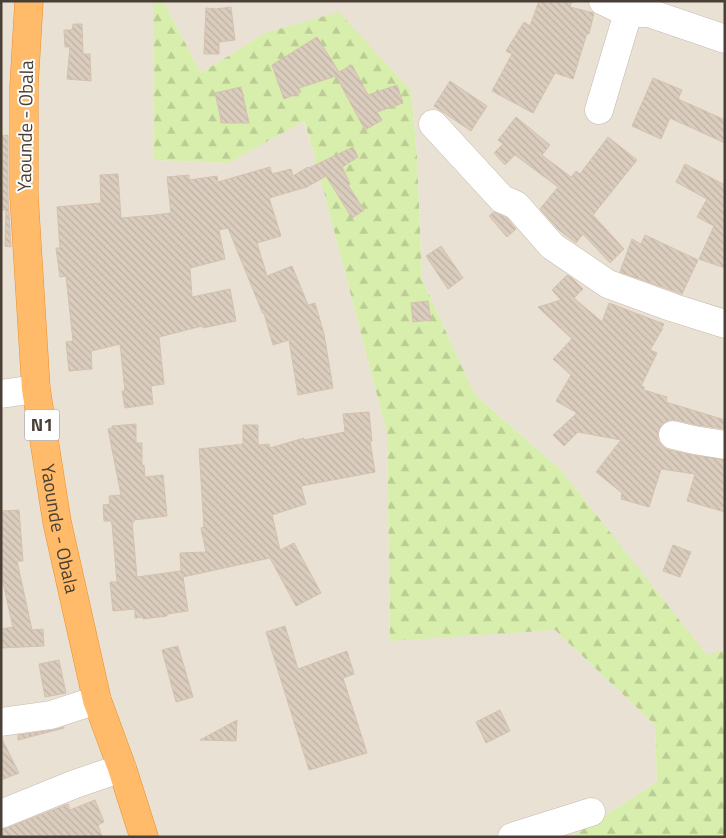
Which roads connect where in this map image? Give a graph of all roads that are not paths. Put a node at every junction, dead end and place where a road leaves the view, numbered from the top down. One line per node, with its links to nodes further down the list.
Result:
1 (29, 1): 8 (highway, Yaounde - Obala / N1)
2 (603, 1): 3 (street)
3 (628, 13): 4 (street); 5 (street)
4 (725, 39)
5 (599, 110)
6 (433, 124): 7 (street)
7 (725, 324)
8 (36, 389): 9 (street); 12 (highway, Yaounde - Obala / N1)
9 (1, 394)
10 (673, 435): 11 (street)
11 (725, 445)
12 (97, 700): 13 (street); 14 (highway, Yaounde - Obala / N1)
13 (1, 722)
14 (122, 768): 16 (street); 17 (highway, Yaounde - Obala / N1)
15 (591, 812): 18 (street)
16 (1, 814)
17 (144, 837)
18 (512, 837)

